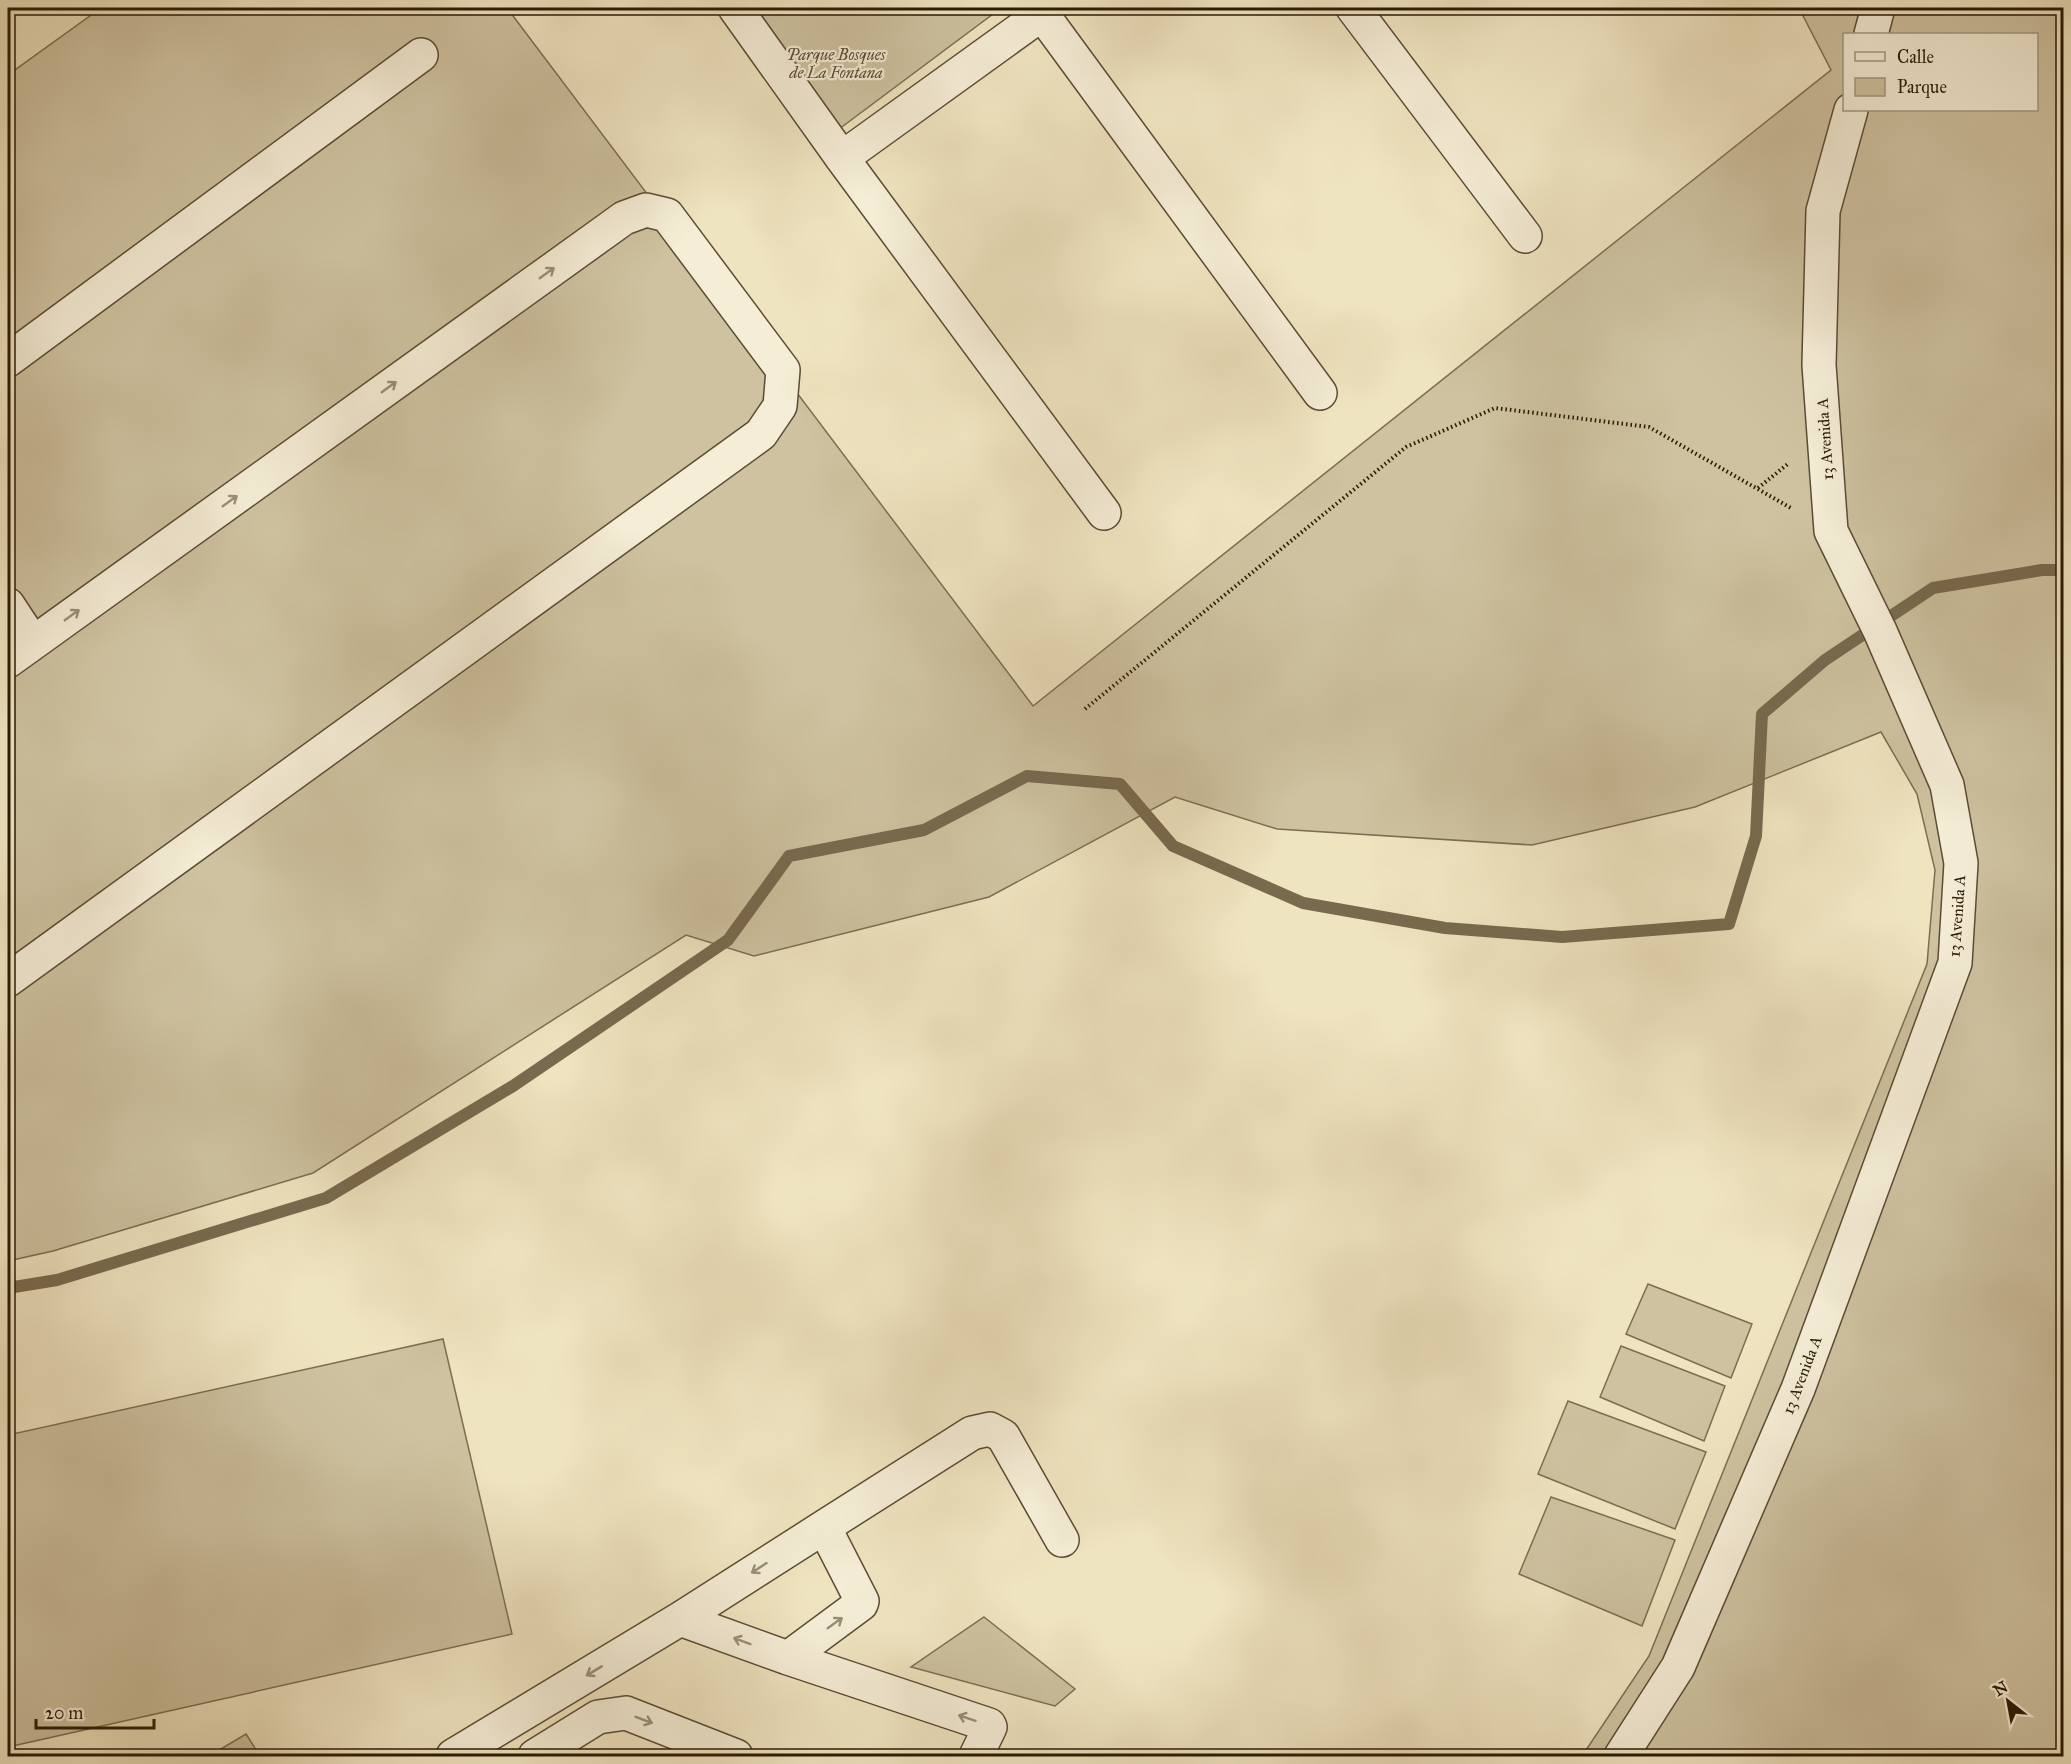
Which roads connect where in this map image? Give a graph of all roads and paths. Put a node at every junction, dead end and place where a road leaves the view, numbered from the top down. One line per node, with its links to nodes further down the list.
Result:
1 (735, 8): 8 (street)
2 (1353, 8): 9 (street)
3 (1878, 8): 5 (street)
4 (1046, 11): 8 (street); 11 (street)
5 (1871, 33)
6 (421, 54): 10 (street)
7 (1851, 111): 13 (street, 13 Avenida A)
8 (842, 158): 12 (street)
9 (1525, 236)
10 (8, 360)
11 (1320, 393)
12 (1104, 513)
13 (1831, 531): 17 (path); 27 (street, 13 Avenida A)
14 (8, 605): 15 (street)
15 (33, 643): 16 (street); 18 (street, one-way to 18)
16 (8, 661)
17 (1085, 709)
18 (8, 980)
19 (824, 1527): 20 (street); 21 (street, one-way to 21); 22 (street, one-way to 19)
20 (1062, 1540)
21 (680, 1619): 22 (street, one-way to 21); 23 (street, one-way to 23)
22 (788, 1658): 26 (street, one-way to 22)
23 (453, 1756)
24 (535, 1756): 25 (street, one-way to 25)
25 (736, 1756)
26 (976, 1756)
27 (1621, 1756)

